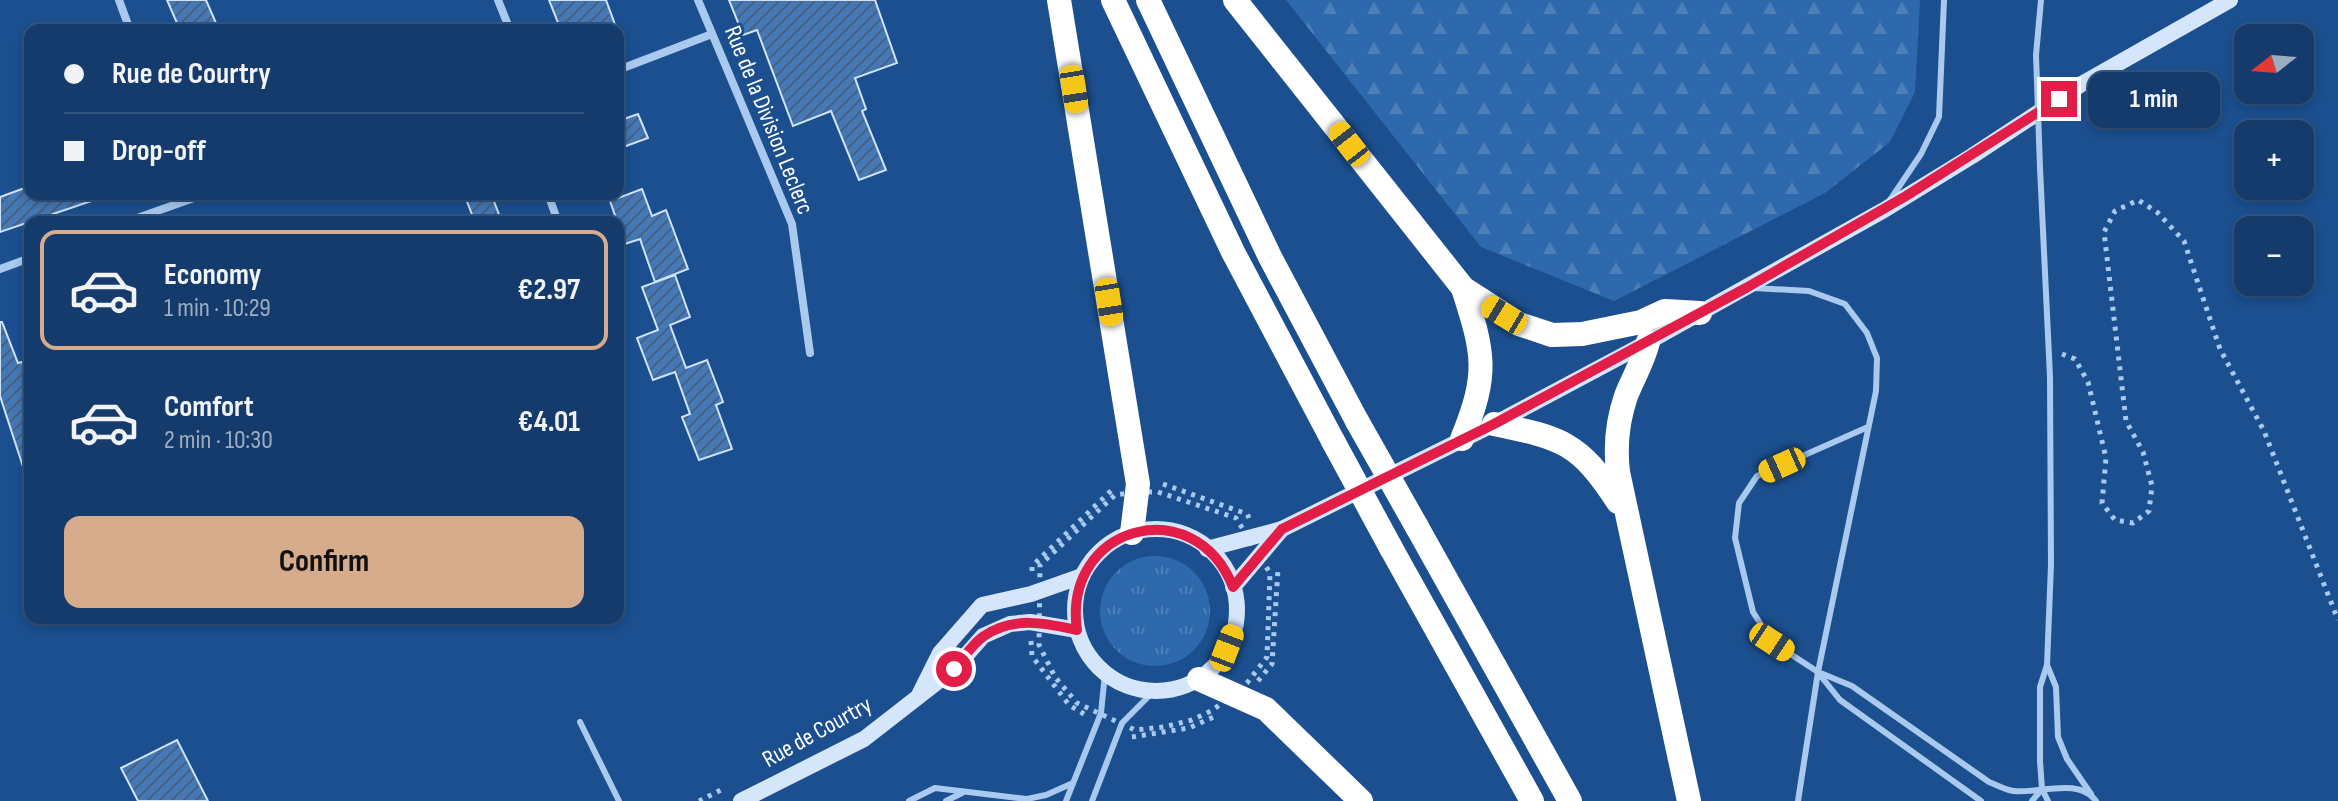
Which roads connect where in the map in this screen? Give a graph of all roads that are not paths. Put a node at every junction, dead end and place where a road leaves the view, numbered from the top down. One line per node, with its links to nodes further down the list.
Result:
1 (119, 0): 11 (street)
2 (498, 0): 12 (street)
3 (698, 0): 13 (street, Rue de la Division Leclerc)
4 (1059, 0): 30 (highway)
5 (1113, 0): 57 (highway, bridge)
6 (1148, 0): 58 (highway, bridge)
7 (1235, 0): 20 (highway)
8 (1944, 0): 16 (lane)
9 (2041, 0): 35 (lane, bridge)
10 (2230, 0): 16 (main road)
11 (128, 24)
12 (508, 24)
13 (712, 34): 14 (street); 24 (street, Rue de la Division Leclerc)
14 (624, 68)
15 (185, 200): 17 (street)
16 (1884, 210): 21 (main road)
17 (142, 216)
18 (24, 260): 19 (street)
19 (0, 269)
20 (1463, 288): 22 (highway); 27 (highway)
21 (1746, 288): 22 (main road); 26 (lane)
22 (1700, 313): 23 (main road)
23 (1648, 342): 25 (main road); 28 (highway)
24 (810, 353)
25 (1494, 424): 27 (main road); 28 (highway)
26 (1868, 427): 36 (lane); 36 (lane)
27 (1462, 439): 29 (main road)
28 (1624, 511): 59 (highway)
29 (1282, 529): 31 (main road); 33 (main road)
30 (1132, 533): 31 (main road); 32 (main road)
31 (1207, 549): 33 (main road)
32 (1082, 576): 34 (main road); 40 (main road)
33 (1233, 587): 38 (main road)
34 (1077, 630): 37 (main road); 40 (main road, Rue de Courtry)
35 (2047, 665): 43 (lane); 47 (lane)
36 (1818, 672): 43 (lane); 60 (lane); 61 (lane)
37 (1105, 673): 39 (main road); 42 (lane)
38 (1199, 679): 39 (main road); 56 (highway)
39 (1153, 692): 46 (lane)
40 (918, 698): 50 (main road, Rue de Courtry)
41 (580, 722): 49 (lane)
42 (1073, 783): 48 (lane); 54 (lane)
43 (2042, 789): 47 (lane); 62 (lane); 63 (lane)
44 (965, 792): 45 (lane); 51 (lane); 52 (lane)
45 (1001, 796): 48 (lane); 53 (lane)
46 (1094, 797): 55 (lane)
47 (2093, 798)
48 (1025, 800)
49 (619, 801)
50 (741, 801)
51 (909, 801)
52 (946, 801)
53 (990, 801)
54 (1066, 801)
55 (1103, 801)
56 (1361, 801)
57 (1532, 801)
58 (1570, 801)
59 (1689, 801)
60 (1798, 801)
61 (1981, 801)
62 (2032, 801)
63 (2048, 801)

